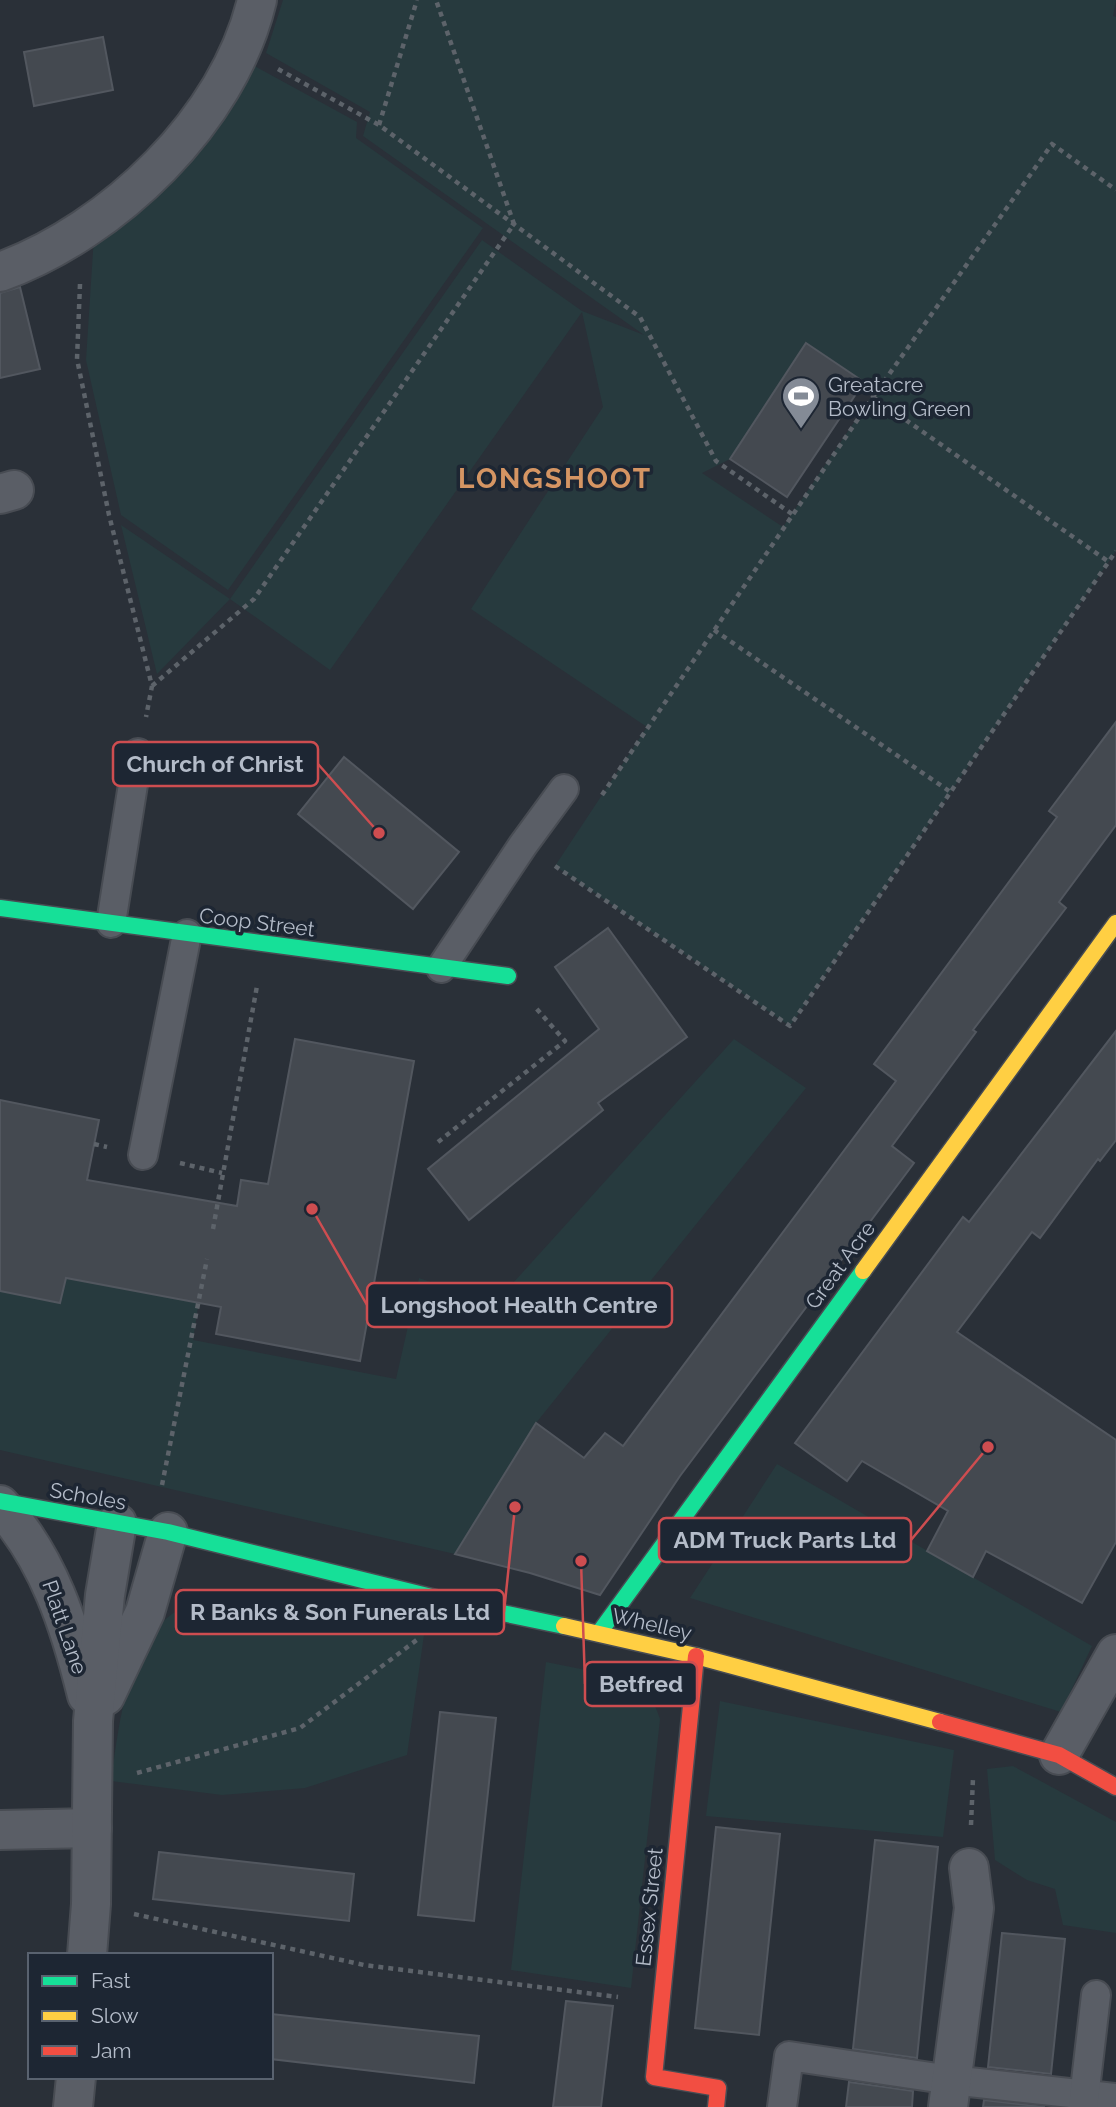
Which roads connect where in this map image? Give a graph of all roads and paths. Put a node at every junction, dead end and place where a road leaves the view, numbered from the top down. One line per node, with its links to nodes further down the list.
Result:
1 (257, 0): 4 (street)
2 (417, 0): 5 (path)
3 (436, 0): 7 (path)
4 (241, 49): 5 (path); 8 (street)
5 (379, 125): 7 (path)
6 (1116, 190): 10 (path)
7 (514, 224): 11 (path); 15 (path)
8 (0, 272)
9 (80, 279): 15 (path)
10 (873, 397): 11 (path); 13 (path)
11 (792, 514): 14 (path)
12 (1116, 551): 13 (path)
13 (1109, 562): 18 (path)
14 (714, 630): 18 (path); 19 (path)
15 (152, 686): 16 (path)
16 (138, 754): 22 (lane)
17 (564, 789): 26 (lane)
18 (949, 791): 20 (path)
19 (600, 799)
20 (562, 854)
21 (0, 908): 22 (street, Coop Street)
22 (111, 923): 24 (street, Coop Street)
23 (1116, 923): 37 (street, Great Acre)
24 (187, 934): 25 (street, Coop Street); 29 (lane)
25 (261, 943): 26 (street, Coop Street); 30 (path)
26 (441, 968): 27 (street, Coop Street)
27 (508, 976): 28 (path)
28 (438, 1142)
29 (143, 1155)
30 (213, 1229)
31 (207, 1259): 32 (path)
32 (162, 1485)
33 (0, 1503): 34 (street, Scholes); 40 (street, Platt Lane)
34 (117, 1523): 35 (street, Scholes); 40 (street, Platt Lane)
35 (168, 1532): 36 (street, Whelley); 40 (street, Platt Lane)
36 (464, 1605): 37 (street, Whelley); 43 (path)
37 (599, 1633): 39 (street, Whelley)
38 (1116, 1654): 42 (street)
39 (696, 1656): 41 (street, Whelley); 51 (street, Essex Street)
40 (93, 1721): 43 (street, Platt Lane)
41 (974, 1730): 42 (street, Whelley); 47 (path)
42 (1059, 1755): 44 (street, Whelley)
43 (94, 1783): 45 (street, Platt Lane)
44 (1116, 1787)
45 (92, 1828): 46 (street); 48 (street, Platt Lane)
46 (0, 1830)
47 (969, 1868): 53 (street)
48 (91, 1904): 49 (street, Platt Lane); 51 (path)
49 (86, 1953)
50 (1096, 1995): 55 (lane)
51 (661, 2003): 57 (street, Essex Street)
52 (76, 2079): 56 (street)
53 (949, 2093): 55 (lane); 58 (lane)
54 (1116, 2098): 55 (lane)
55 (1083, 2101)
56 (74, 2107)
57 (716, 2107)
58 (782, 2107)

